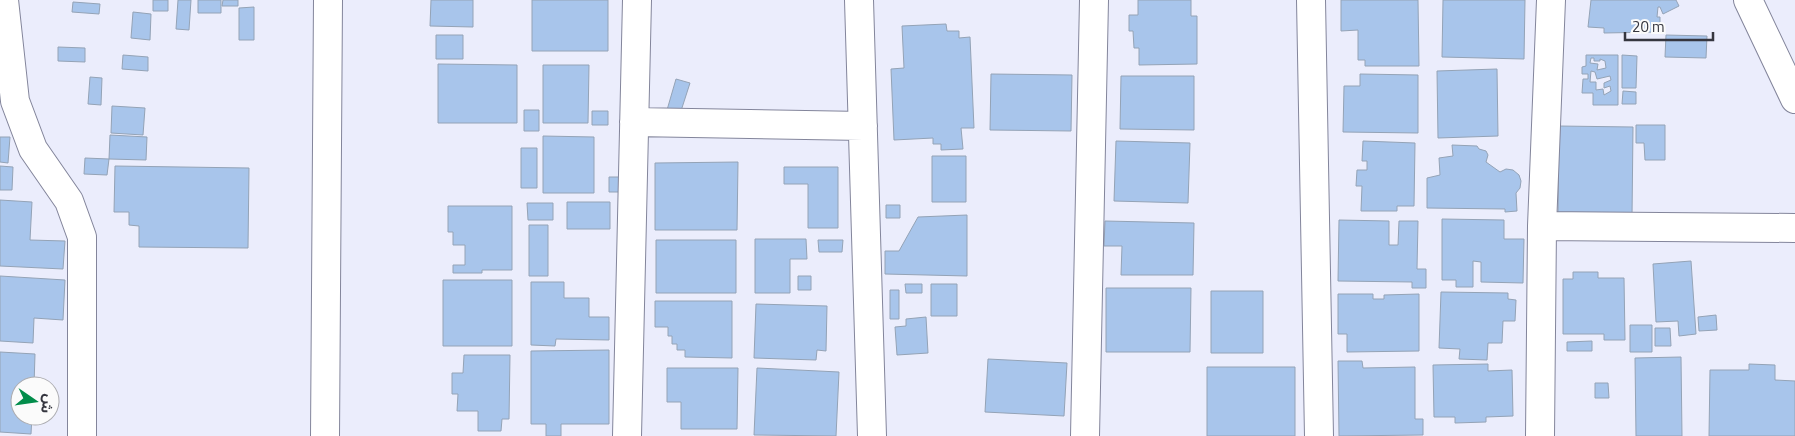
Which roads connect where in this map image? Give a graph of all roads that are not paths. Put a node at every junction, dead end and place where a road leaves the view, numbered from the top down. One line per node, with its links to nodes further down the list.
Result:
1 (4, 0): 14 (street)
2 (328, 0): 15 (street)
3 (637, 0): 10 (street)
4 (859, 0): 11 (street)
5 (1094, 0): 18 (street)
6 (1311, 0): 19 (street)
7 (1551, 0): 12 (street)
8 (1748, 0): 9 (street)
9 (1795, 99)
10 (634, 122): 11 (street); 16 (street)
11 (863, 126): 17 (street)
12 (1542, 226): 13 (street); 20 (street)
13 (1795, 228)
14 (82, 436)
15 (325, 436)
16 (627, 436)
17 (872, 436)
18 (1085, 436)
19 (1320, 436)
20 (1540, 436)

